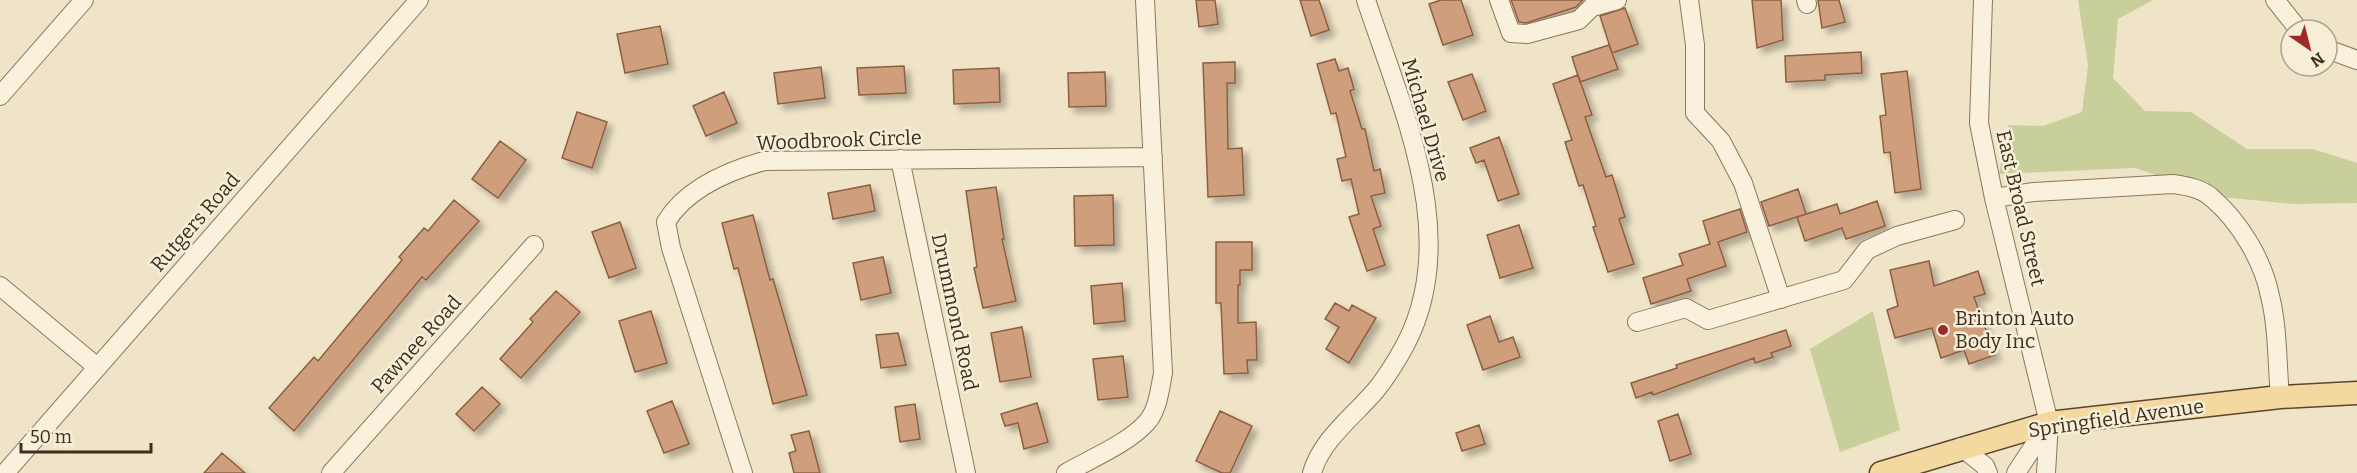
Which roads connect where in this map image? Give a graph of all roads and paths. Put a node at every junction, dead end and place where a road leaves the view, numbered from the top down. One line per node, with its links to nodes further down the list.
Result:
1 (84, 0): 14 (street)
2 (420, 0): 23 (street, Rutgers Road)
3 (1145, 0): 15 (street)
4 (1366, 0): 33 (street, Michael Drive)
5 (1499, 0): 10 (street)
6 (1617, 0): 10 (street)
7 (1689, 0): 21 (street)
8 (1983, 0): 17 (street, East Broad Street)
9 (2275, 0): 11 (street)
10 (1590, 4)
11 (2289, 18)
12 (2339, 53): 13 (street)
13 (2357, 60)
14 (0, 96)
15 (1153, 157): 16 (street, Woodbrook Circle); 32 (street)
16 (900, 159): 30 (street, Woodbrook Circle); 31 (street, Drummond Road)
17 (1994, 198): 25 (street); 26 (street, East Broad Street)
18 (1955, 220): 21 (street)
19 (534, 245): 29 (street, Pawnee Road)
20 (0, 286): 23 (street)
21 (1781, 299): 22 (street)
22 (1637, 322)
23 (97, 367): 28 (street, Rutgers Road)
24 (2357, 393): 25 (main road, Springfield Avenue)
25 (2280, 397): 26 (main road, Springfield Avenue)
26 (2049, 423): 27 (main road, Springfield Avenue); 36 (street); 37 (street, East Broad Street)
27 (1961, 447): 34 (main road, Springfield Avenue); 35 (street)
28 (5, 473)
29 (331, 473)
30 (742, 473)
31 (966, 473)
32 (1066, 473)
33 (1312, 473)
34 (1881, 473)
35 (1988, 473)
36 (2016, 473)
37 (2046, 473)

